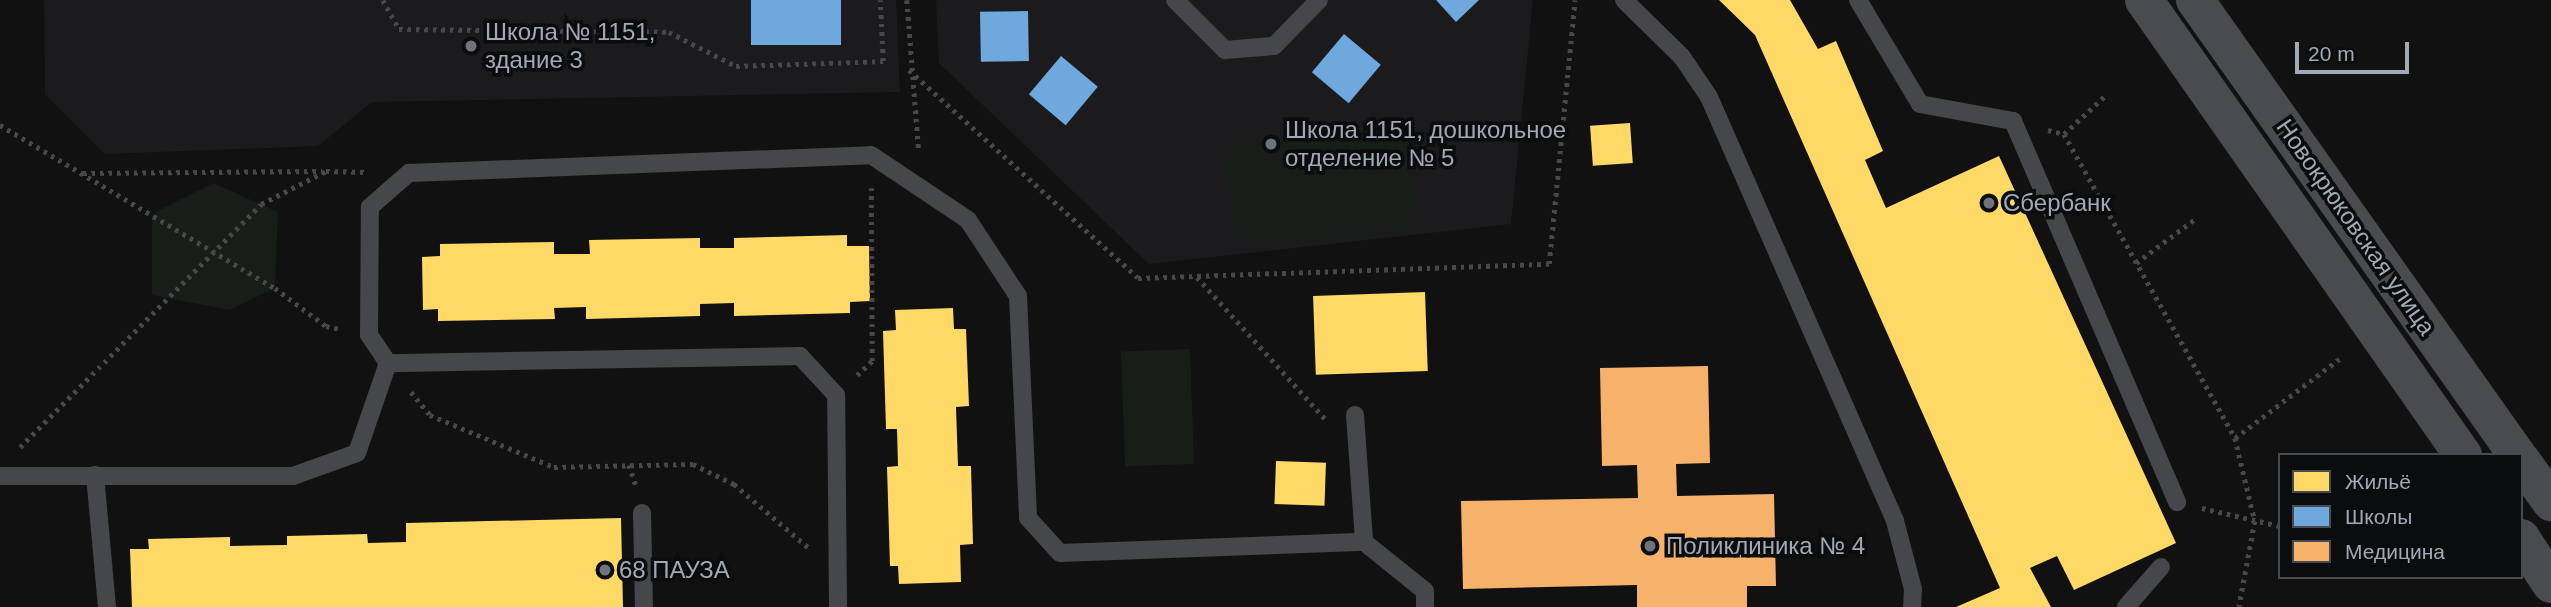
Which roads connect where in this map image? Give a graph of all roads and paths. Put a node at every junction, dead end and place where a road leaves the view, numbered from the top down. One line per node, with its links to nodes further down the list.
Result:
1 (383, 0): 2 (path)
2 (880, 0)
3 (907, 0): 11 (path)
4 (1175, 0): 5 (lane)
5 (1320, 0)
6 (1574, 0): 24 (path)
7 (1624, 0): 52 (lane)
8 (1858, 0): 13 (lane)
9 (2144, 0): 31 (main road, Новокрюковская улица)
10 (2195, 0): 32 (main road, Новокрюковская улица)
11 (909, 70): 20 (path); 24 (path)
12 (2106, 95): 15 (path)
13 (2013, 121): 15 (path); 38 (lane)
14 (0, 125): 18 (path)
15 (2064, 134): 23 (path)
16 (871, 155): 19 (lane); 20 (lane); 28 (path)
17 (326, 171): 18 (path); 19 (path); 22 (path)
18 (82, 173): 22 (path)
19 (409, 173): 25 (lane)
20 (920, 188): 44 (lane)
21 (2195, 219): 23 (path)
22 (214, 251): 25 (path); 34 (path)
23 (2136, 263): 30 (path)
24 (1196, 276): 33 (path)
25 (369, 335): 27 (lane)
26 (2339, 359): 30 (path)
27 (388, 363): 28 (lane); 36 (lane); 46 (path)
28 (836, 395): 46 (lane)
29 (1355, 415): 33 (lane)
30 (2235, 438): 41 (path)
31 (2462, 453)
32 (2516, 453)
33 (1359, 457): 44 (lane)
34 (10, 458)
35 (2523, 463): 39 (main road)
36 (95, 475): 37 (lane); 48 (lane)
37 (0, 477)
38 (2177, 502): 41 (path)
39 (2551, 502)
40 (642, 513): 49 (lane)
41 (2255, 521): 42 (path); 54 (path)
42 (2278, 526)
43 (2523, 541): 47 (main road)
44 (1364, 542): 51 (lane)
45 (2161, 567): 53 (lane)
46 (838, 573): 50 (lane)
47 (2551, 584)
48 (107, 607)
49 (644, 607)
50 (838, 607)
51 (1425, 607)
52 (1912, 607)
53 (2126, 607)
54 (2239, 607)

